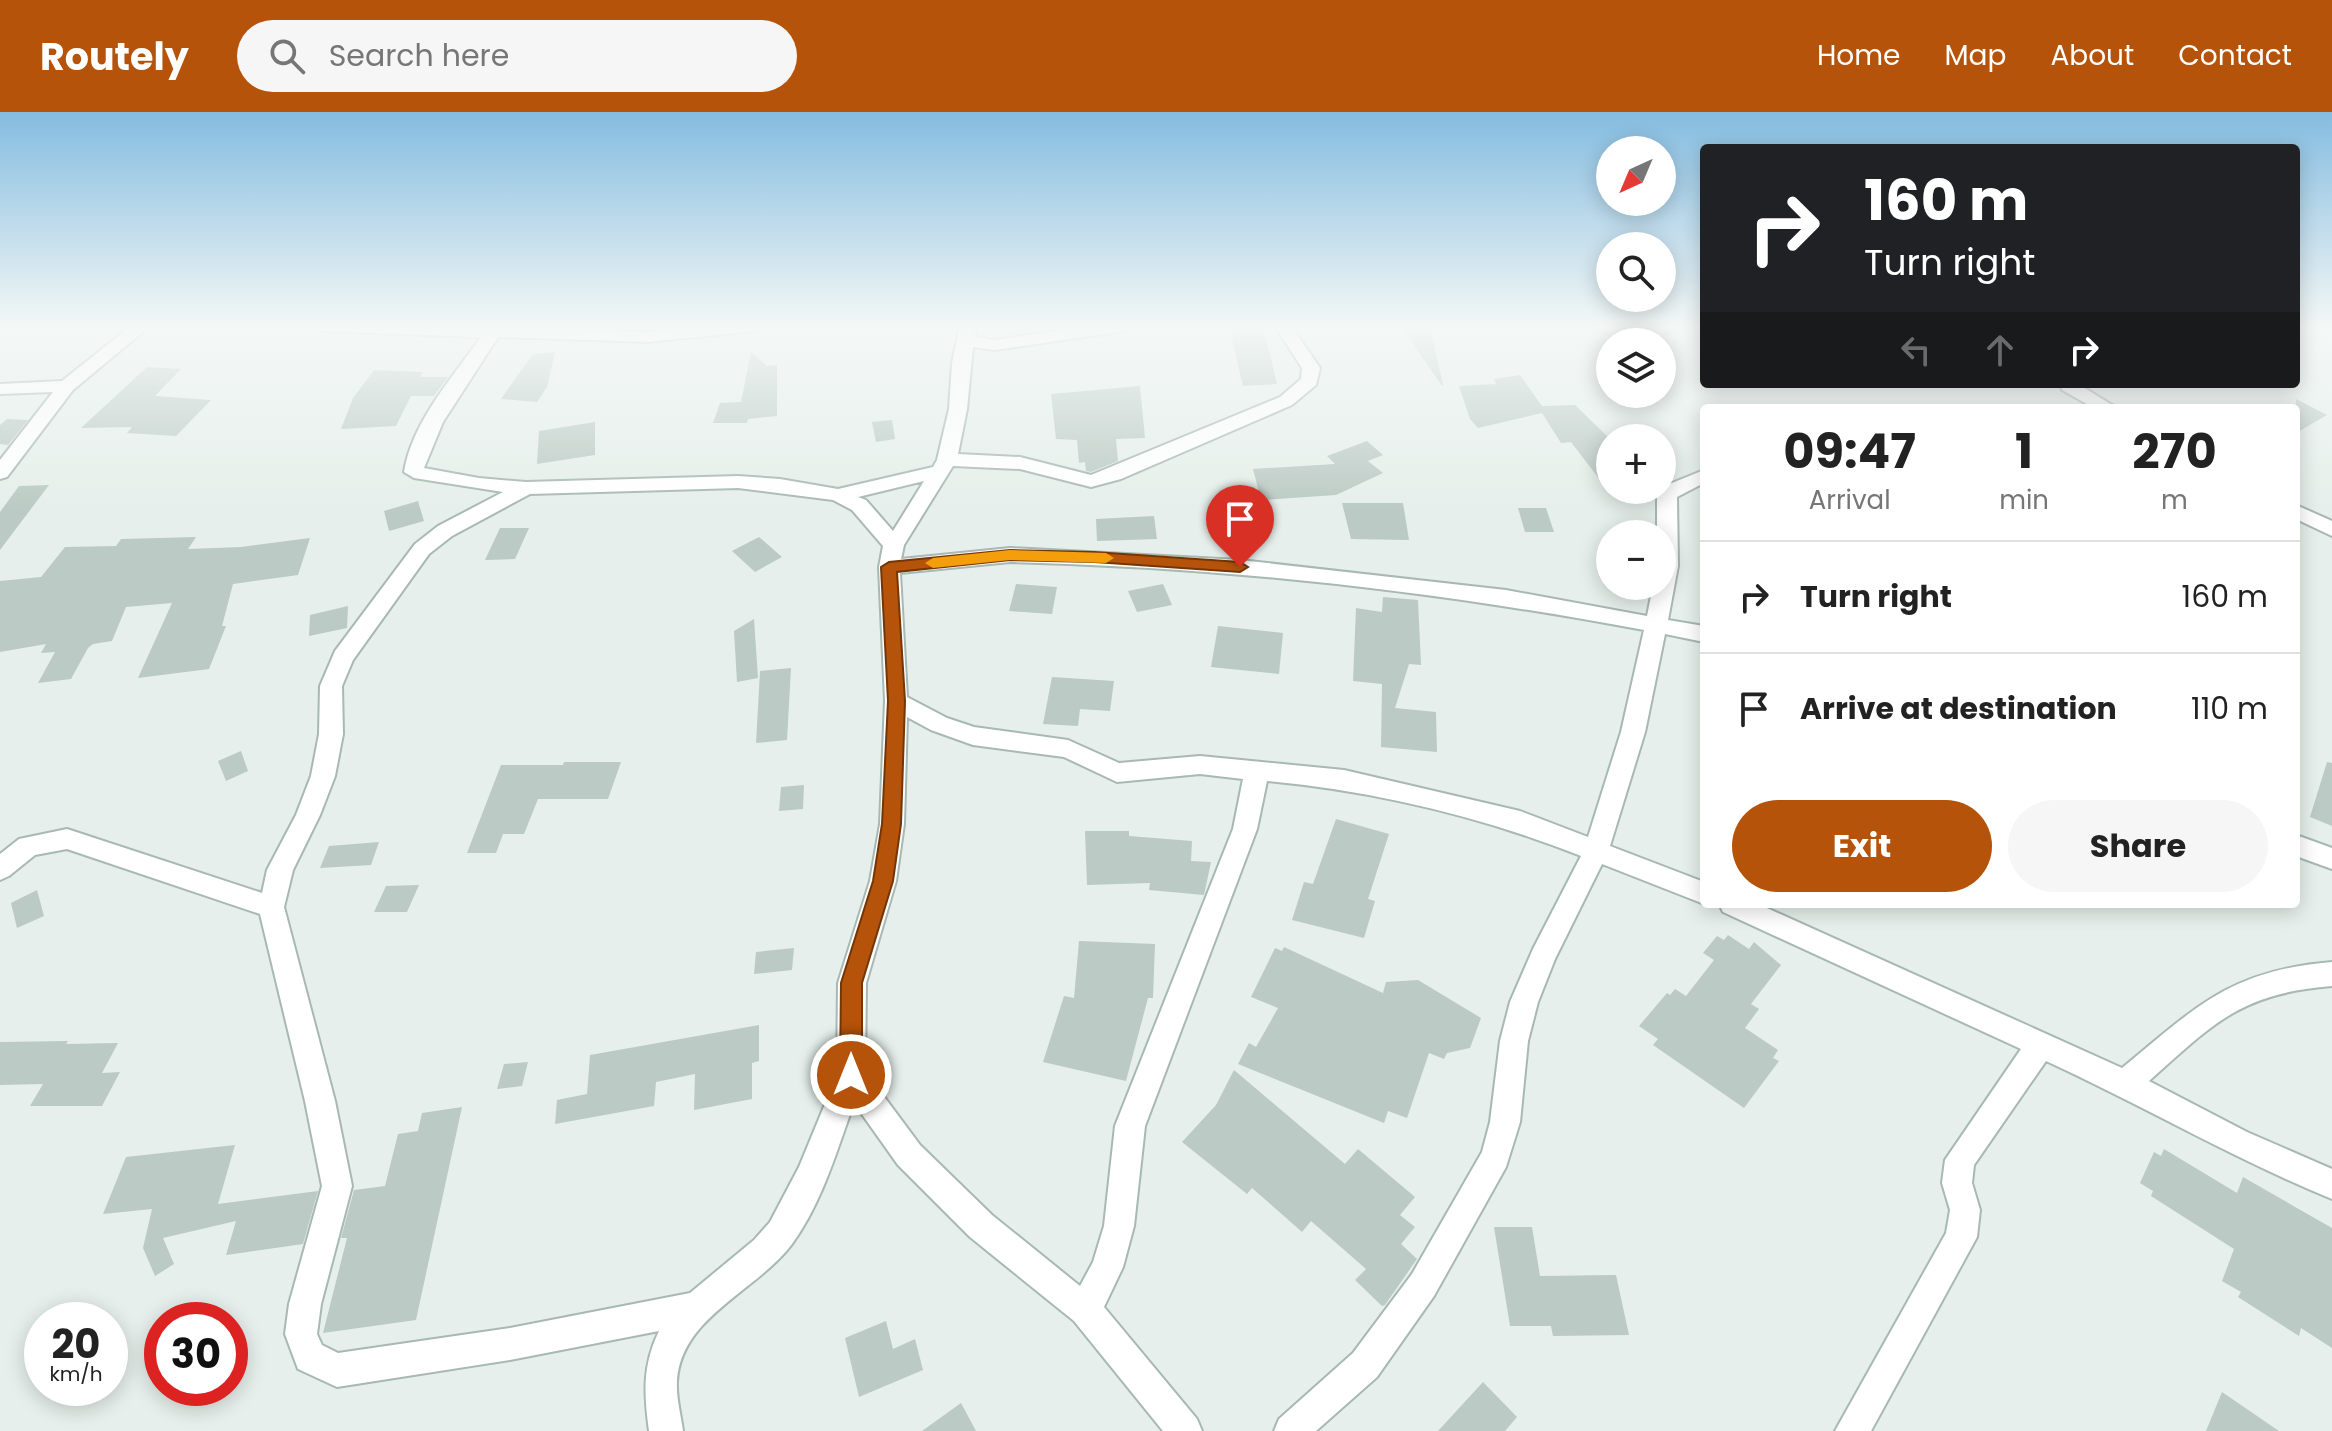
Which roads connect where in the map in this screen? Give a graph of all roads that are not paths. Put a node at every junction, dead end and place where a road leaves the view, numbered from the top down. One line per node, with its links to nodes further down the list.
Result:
1 (32, 388): 7 (street)
2 (66, 388): 10 (street)
3 (457, 388): 12 (street)
4 (960, 388): 9 (street)
5 (1302, 388): 9 (street)
6 (2072, 388): 8 (street)
7 (0, 389)
8 (2101, 404)
9 (942, 466): 13 (street); 16 (street)
10 (0, 473)
11 (1700, 478): 17 (street)
12 (526, 488): 13 (street); 26 (street)
13 (838, 495): 16 (street)
14 (2300, 513): 15 (street)
15 (2332, 529)
16 (891, 556): 17 (street); 19 (street)
17 (1654, 627): 18 (street); 22 (street)
18 (1700, 633)
19 (896, 701): 20 (street); 30 (street)
20 (1257, 771): 22 (street); 34 (street)
21 (2300, 847): 23 (street)
22 (1596, 851): 25 (street); 37 (street)
23 (2332, 859)
24 (0, 869): 26 (street)
25 (1700, 891)
26 (271, 907): 33 (street)
27 (1741, 908): 29 (street)
28 (2332, 974): 31 (street)
29 (2041, 1044): 31 (street); 38 (street)
30 (851, 1075): 33 (street); 34 (street)
31 (2125, 1083): 32 (street)
32 (2332, 1184)
33 (697, 1308): 35 (street)
34 (1085, 1310): 36 (street)
35 (666, 1431)
36 (1185, 1431)
37 (1291, 1431)
38 (1852, 1431)

